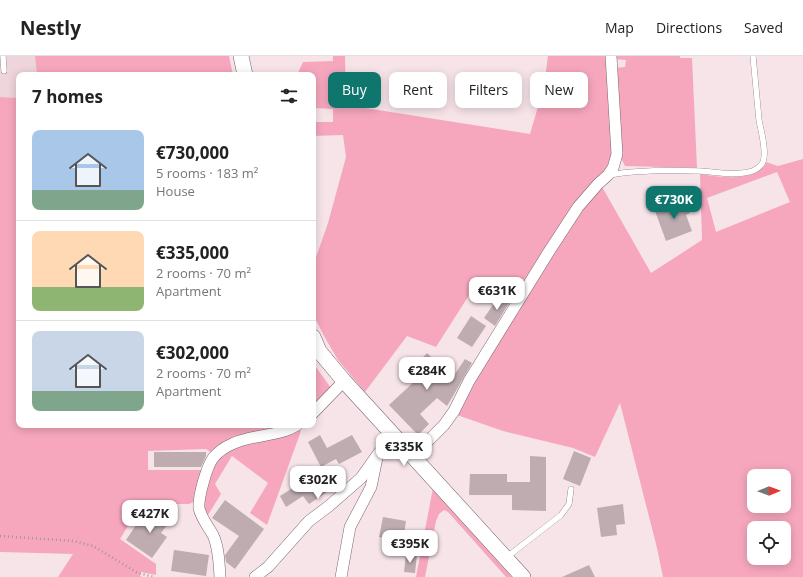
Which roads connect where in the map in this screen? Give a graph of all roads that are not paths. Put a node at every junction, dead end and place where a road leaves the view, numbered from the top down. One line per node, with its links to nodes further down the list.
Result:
1 (3, 56): 5 (lane)
2 (241, 56): 6 (main road)
3 (611, 56): 7 (street)
4 (753, 56): 7 (lane)
5 (4, 71)
6 (244, 72)
7 (608, 175): 14 (street)
8 (316, 344): 9 (main road)
9 (344, 381): 10 (street); 12 (main road)
10 (316, 410)
11 (289, 428): 17 (street)
12 (394, 436): 13 (street); 14 (main road)
13 (378, 454): 18 (street); 19 (street)
14 (412, 455): 16 (main road)
15 (571, 489): 16 (lane)
16 (505, 558): 20 (main road)
17 (220, 577)
18 (255, 577)
19 (341, 577)
20 (523, 577)

